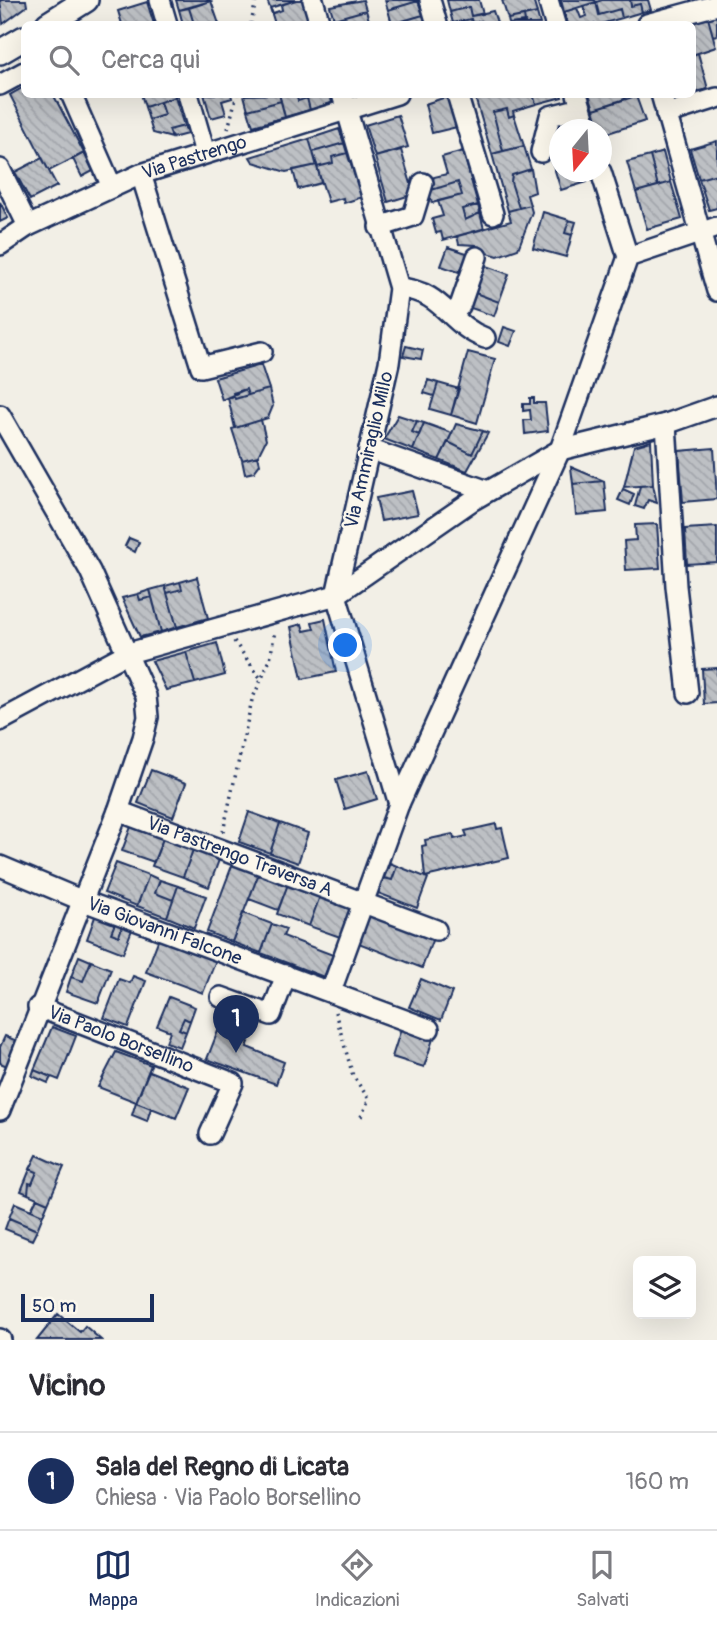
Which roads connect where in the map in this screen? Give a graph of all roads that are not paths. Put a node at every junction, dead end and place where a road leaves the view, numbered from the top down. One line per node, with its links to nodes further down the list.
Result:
1 (86, 0): 8 (main road)
2 (160, 0): 9 (street)
3 (313, 0): 10 (street)
4 (430, 0): 11 (street)
5 (548, 0): 12 (street)
6 (717, 5): 7 (street)
7 (672, 8): 13 (street)
8 (53, 21)
9 (166, 21)
10 (319, 21)
11 (436, 21)
12 (554, 21)
13 (652, 21)
14 (21, 40): 15 (main road)
15 (0, 51)
16 (21, 74): 17 (street)
17 (0, 85)
18 (73, 98): 34 (street)
19 (190, 98): 28 (street)
20 (370, 98): 25 (street, Via Pastrengo)
21 (458, 98): 35 (street)
22 (662, 98): 26 (street)
23 (717, 98): 26 (street)
24 (579, 101): 27 (street); 29 (street)
25 (344, 102): 28 (street, Via Pastrengo); 37 (street, Via Ammiraglio Millo)
26 (666, 114): 38 (street)
27 (585, 119)
28 (214, 151): 31 (street, Via Pastrengo)
29 (541, 152)
30 (0, 169): 36 (street)
31 (141, 174): 34 (street, Via Pastrengo); 46 (street)
32 (604, 182): 41 (street)
33 (423, 183): 37 (street)
34 (112, 187): 36 (street, Via Pastrengo)
35 (493, 214)
36 (28, 226): 39 (street, Via Pastrengo)
37 (379, 227): 42 (street, Via Ammiraglio Millo)
38 (708, 230): 41 (street); 43 (street)
39 (0, 245)
40 (477, 257): 44 (street)
41 (628, 257): 51 (street)
42 (399, 288): 44 (street); 50 (street, Via Ammiraglio Millo)
43 (717, 290)
44 (452, 314): 45 (street)
45 (485, 338)
46 (262, 352)
47 (717, 406): 49 (street)
48 (0, 415): 54 (street)
49 (666, 424): 51 (street); 55 (street)
50 (369, 449): 52 (street); 53 (street, Via Ammiraglio Millo)
51 (560, 450): 52 (street); 57 (street)
52 (488, 491): 53 (street)
53 (336, 595): 54 (street); 57 (street, Via Ammiraglio Millo)
54 (125, 654): 56 (street); 58 (street)
55 (688, 693)
56 (0, 721)
57 (399, 804): 61 (street)
58 (118, 811): 60 (street); 61 (street, Via Pastrengo Traversa A)
59 (0, 866): 60 (street, Via Giovanni Falcone)
60 (81, 900): 63 (street, Via Giovanni Falcone); 66 (street)
61 (362, 901): 62 (street, Via Pastrengo Traversa A); 64 (street)
62 (436, 930)
63 (286, 975): 64 (street, Via Giovanni Falcone); 65 (street)
64 (333, 992): 67 (street, Via Giovanni Falcone)
65 (222, 997)
66 (38, 1007): 68 (street); 69 (street, Via Paolo Borsellino)
67 (429, 1029)
68 (0, 1110)
69 (210, 1134)

